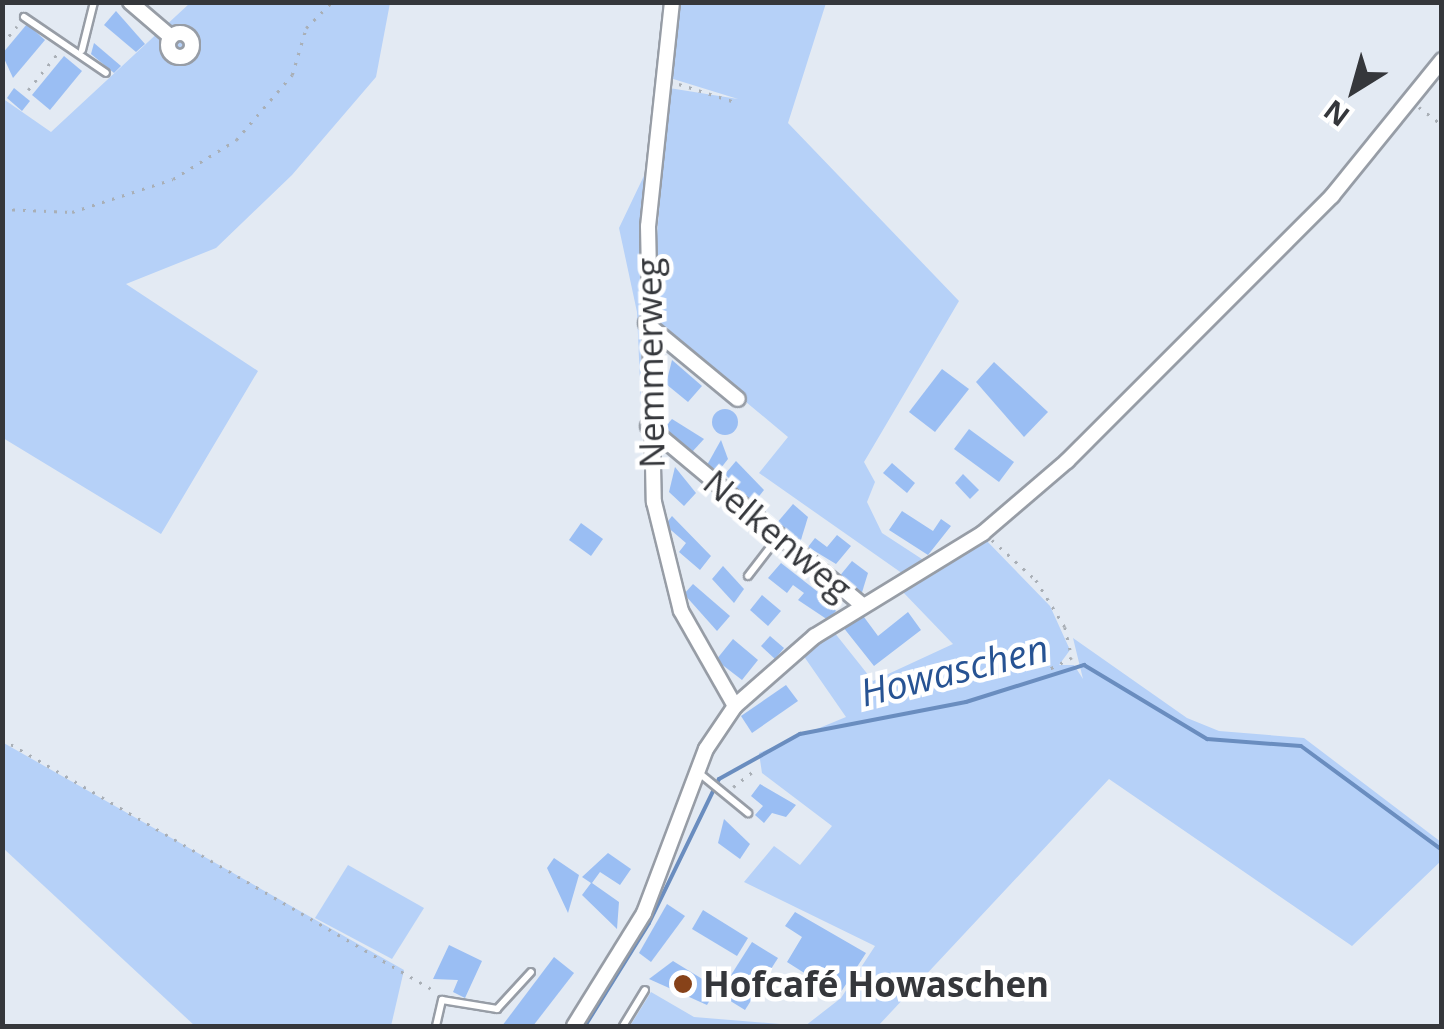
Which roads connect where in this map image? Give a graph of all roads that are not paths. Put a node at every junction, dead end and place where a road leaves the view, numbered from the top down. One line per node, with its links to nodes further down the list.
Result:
1 (94, 2): 6 (lane)
2 (130, 2): 5 (street)
3 (672, 2): 9 (street, Nemmerweg)
4 (24, 17): 6 (lane)
5 (171, 37)
6 (82, 50): 8 (lane)
7 (1442, 60): 14 (street)
8 (106, 74)
9 (646, 323): 10 (street); 11 (street, Nemmerweg)
10 (738, 399)
11 (648, 426): 12 (street, Nelkenweg); 15 (street, Nemmerweg)
12 (779, 536): 13 (lane); 14 (street, Nelkenweg)
13 (748, 576)
14 (862, 605): 15 (street)
15 (735, 706): 16 (street)
16 (703, 776): 17 (lane); 21 (street)
17 (748, 812)
18 (531, 972): 20 (lane)
19 (645, 990): 22 (lane)
20 (436, 1026)
21 (574, 1026)
22 (623, 1026)

